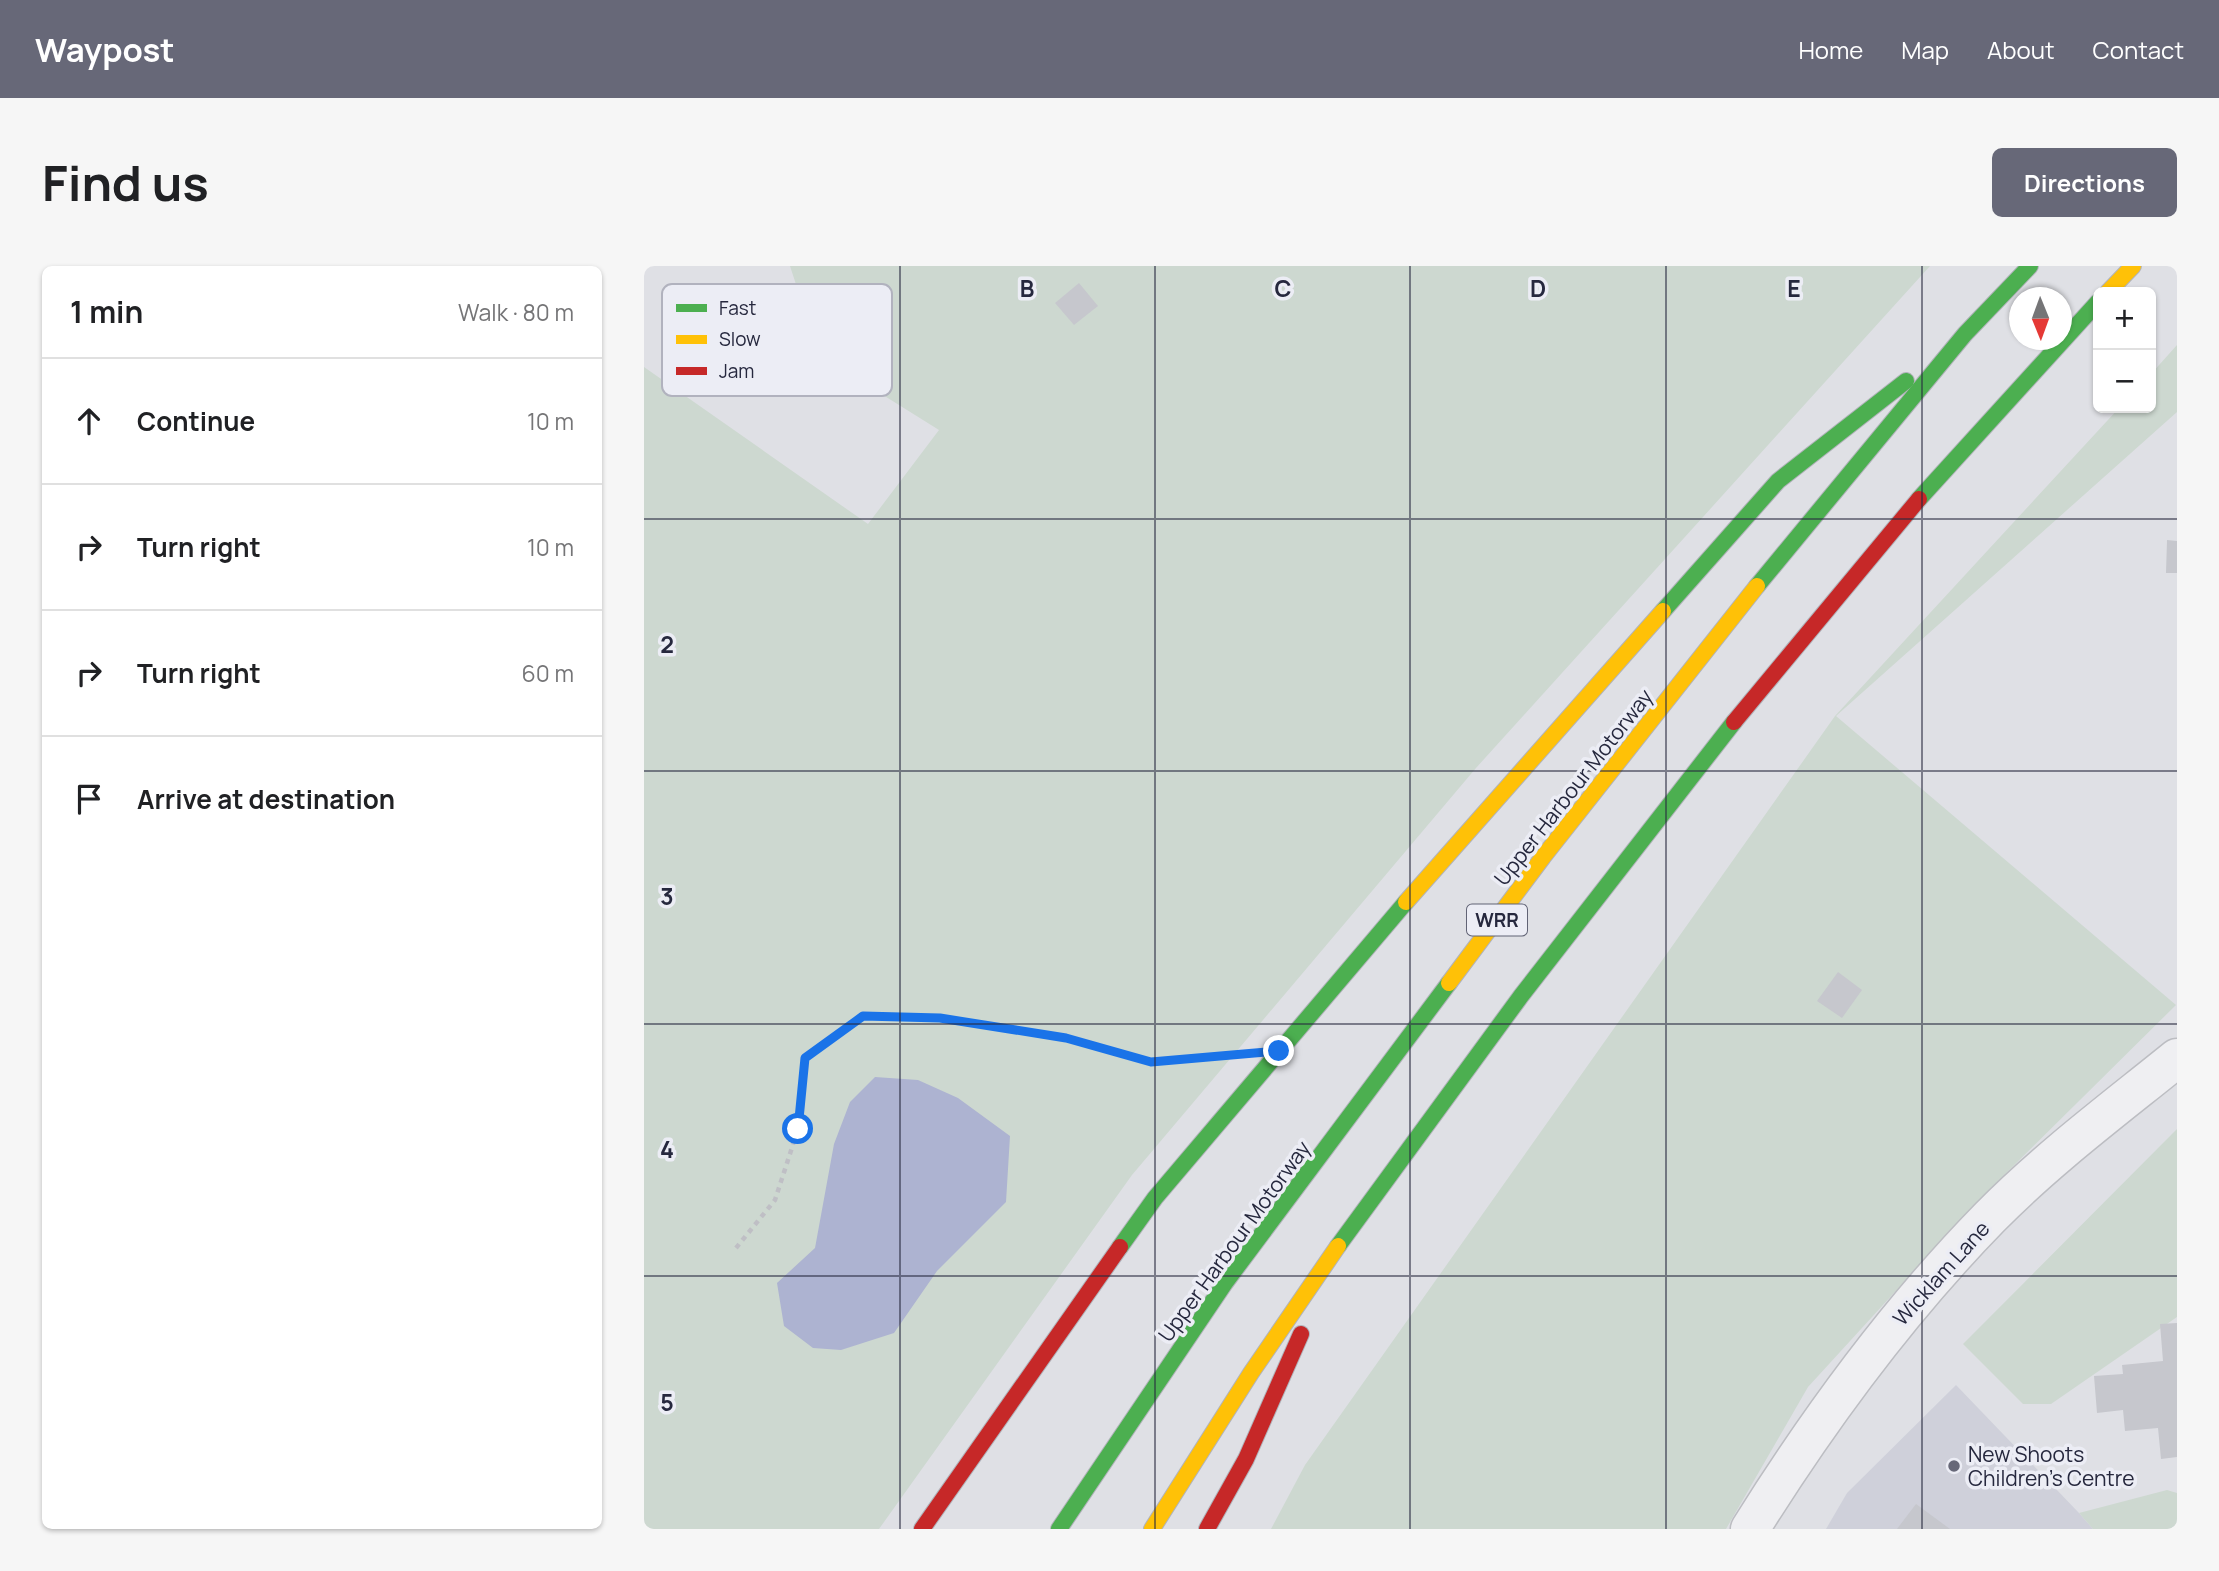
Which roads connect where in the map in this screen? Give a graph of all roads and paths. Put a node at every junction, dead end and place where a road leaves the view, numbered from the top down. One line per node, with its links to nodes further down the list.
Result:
1 (2030, 266): 5 (highway, Upper Harbour Motorway / WRR)
2 (2133, 266): 3 (highway)
3 (2113, 287)
4 (2093, 308): 8 (highway)
5 (1965, 334): 6 (highway); 11 (highway, Upper Harbour Motorway / WRR)
6 (1279, 1051): 9 (path); 10 (highway)
7 (2177, 1058): 14 (street, Wicklam Lane)
8 (1340, 1245): 12 (highway); 13 (highway)
9 (736, 1248)
10 (922, 1529)
11 (1059, 1529)
12 (1152, 1529)
13 (1208, 1529)
14 (1750, 1529)

